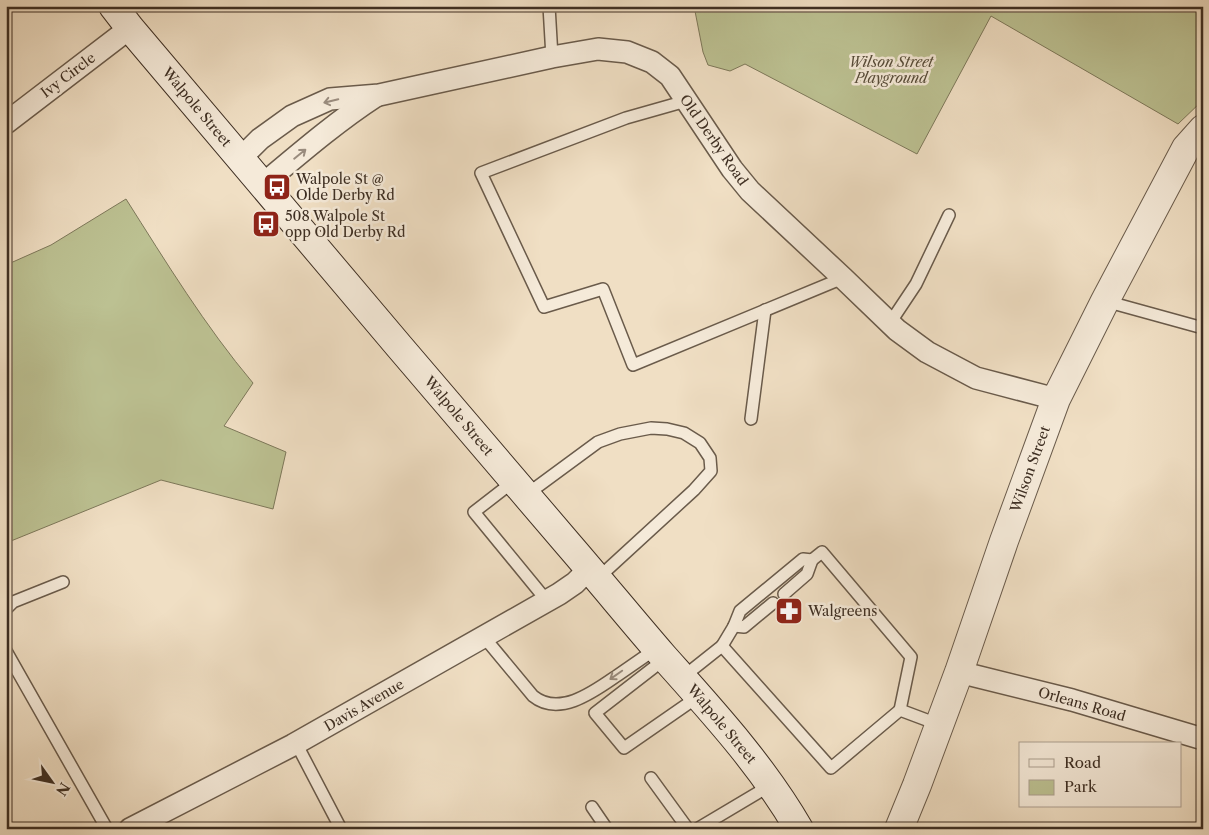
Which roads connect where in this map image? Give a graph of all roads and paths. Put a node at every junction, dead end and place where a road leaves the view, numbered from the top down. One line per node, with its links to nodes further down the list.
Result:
1 (114, 6): 3 (main road, Walpole Street)
2 (549, 6): 4 (lane)
3 (130, 28): 7 (street, Ivy Circle); 9 (main road, Walpole Street)
4 (552, 57): 5 (street, Old Derby Road); 6 (street, Old Derby Road)
5 (379, 95): 9 (street, Old Derby Road, one-way to 9); 10 (street, Old Derby Road, one-way to 5)
6 (686, 101): 12 (street, Old Derby Road); 14 (lane)
7 (6, 123)
8 (1203, 130): 13 (main road, Wilson Street)
9 (240, 159): 10 (main road, Walpole Street)
10 (262, 185): 19 (main road, Walpole Street)
11 (949, 215): 15 (lane)
12 (843, 278): 14 (lane); 15 (street, Old Derby Road)
13 (1106, 301): 16 (lane); 17 (main road, Wilson Street)
14 (765, 310): 18 (lane)
15 (890, 323): 17 (street, Old Derby Road)
16 (1203, 328)
17 (1056, 399): 32 (main road, Wilson Street)
18 (751, 419)
19 (520, 488): 21 (main road, Walpole Street); 21 (lane); 24 (lane)
20 (812, 560): 23 (lane); 27 (lane); 33 (lane)
21 (593, 574): 24 (street, Davis Avenue); 31 (main road, Walpole Street)
22 (63, 582): 26 (lane)
23 (784, 594)
24 (547, 601): 28 (street, Davis Avenue)
25 (773, 603): 27 (lane)
26 (6, 609)
27 (734, 626): 29 (lane)
28 (484, 637): 31 (lane, one-way to 28); 36 (street, Davis Avenue)
29 (722, 646): 31 (lane); 33 (lane)
30 (6, 651): 40 (lane)
31 (676, 670): 31 (lane); 38 (main road, Walpole Street)
32 (960, 672): 34 (main road, Wilson Street); 35 (street, Orleans Road)
33 (900, 710): 34 (lane)
34 (940, 725): 47 (main road, Wilson Street)
35 (1203, 739)
36 (296, 743): 41 (street, Davis Avenue); 42 (lane)
37 (651, 778): 44 (lane)
38 (771, 785): 45 (lane); 46 (main road, Walpole Street)
39 (592, 807): 43 (lane)
40 (107, 829)
41 (130, 829)
42 (341, 829)
43 (607, 829)
44 (688, 829)
45 (697, 829)
46 (799, 829)
47 (899, 829)

